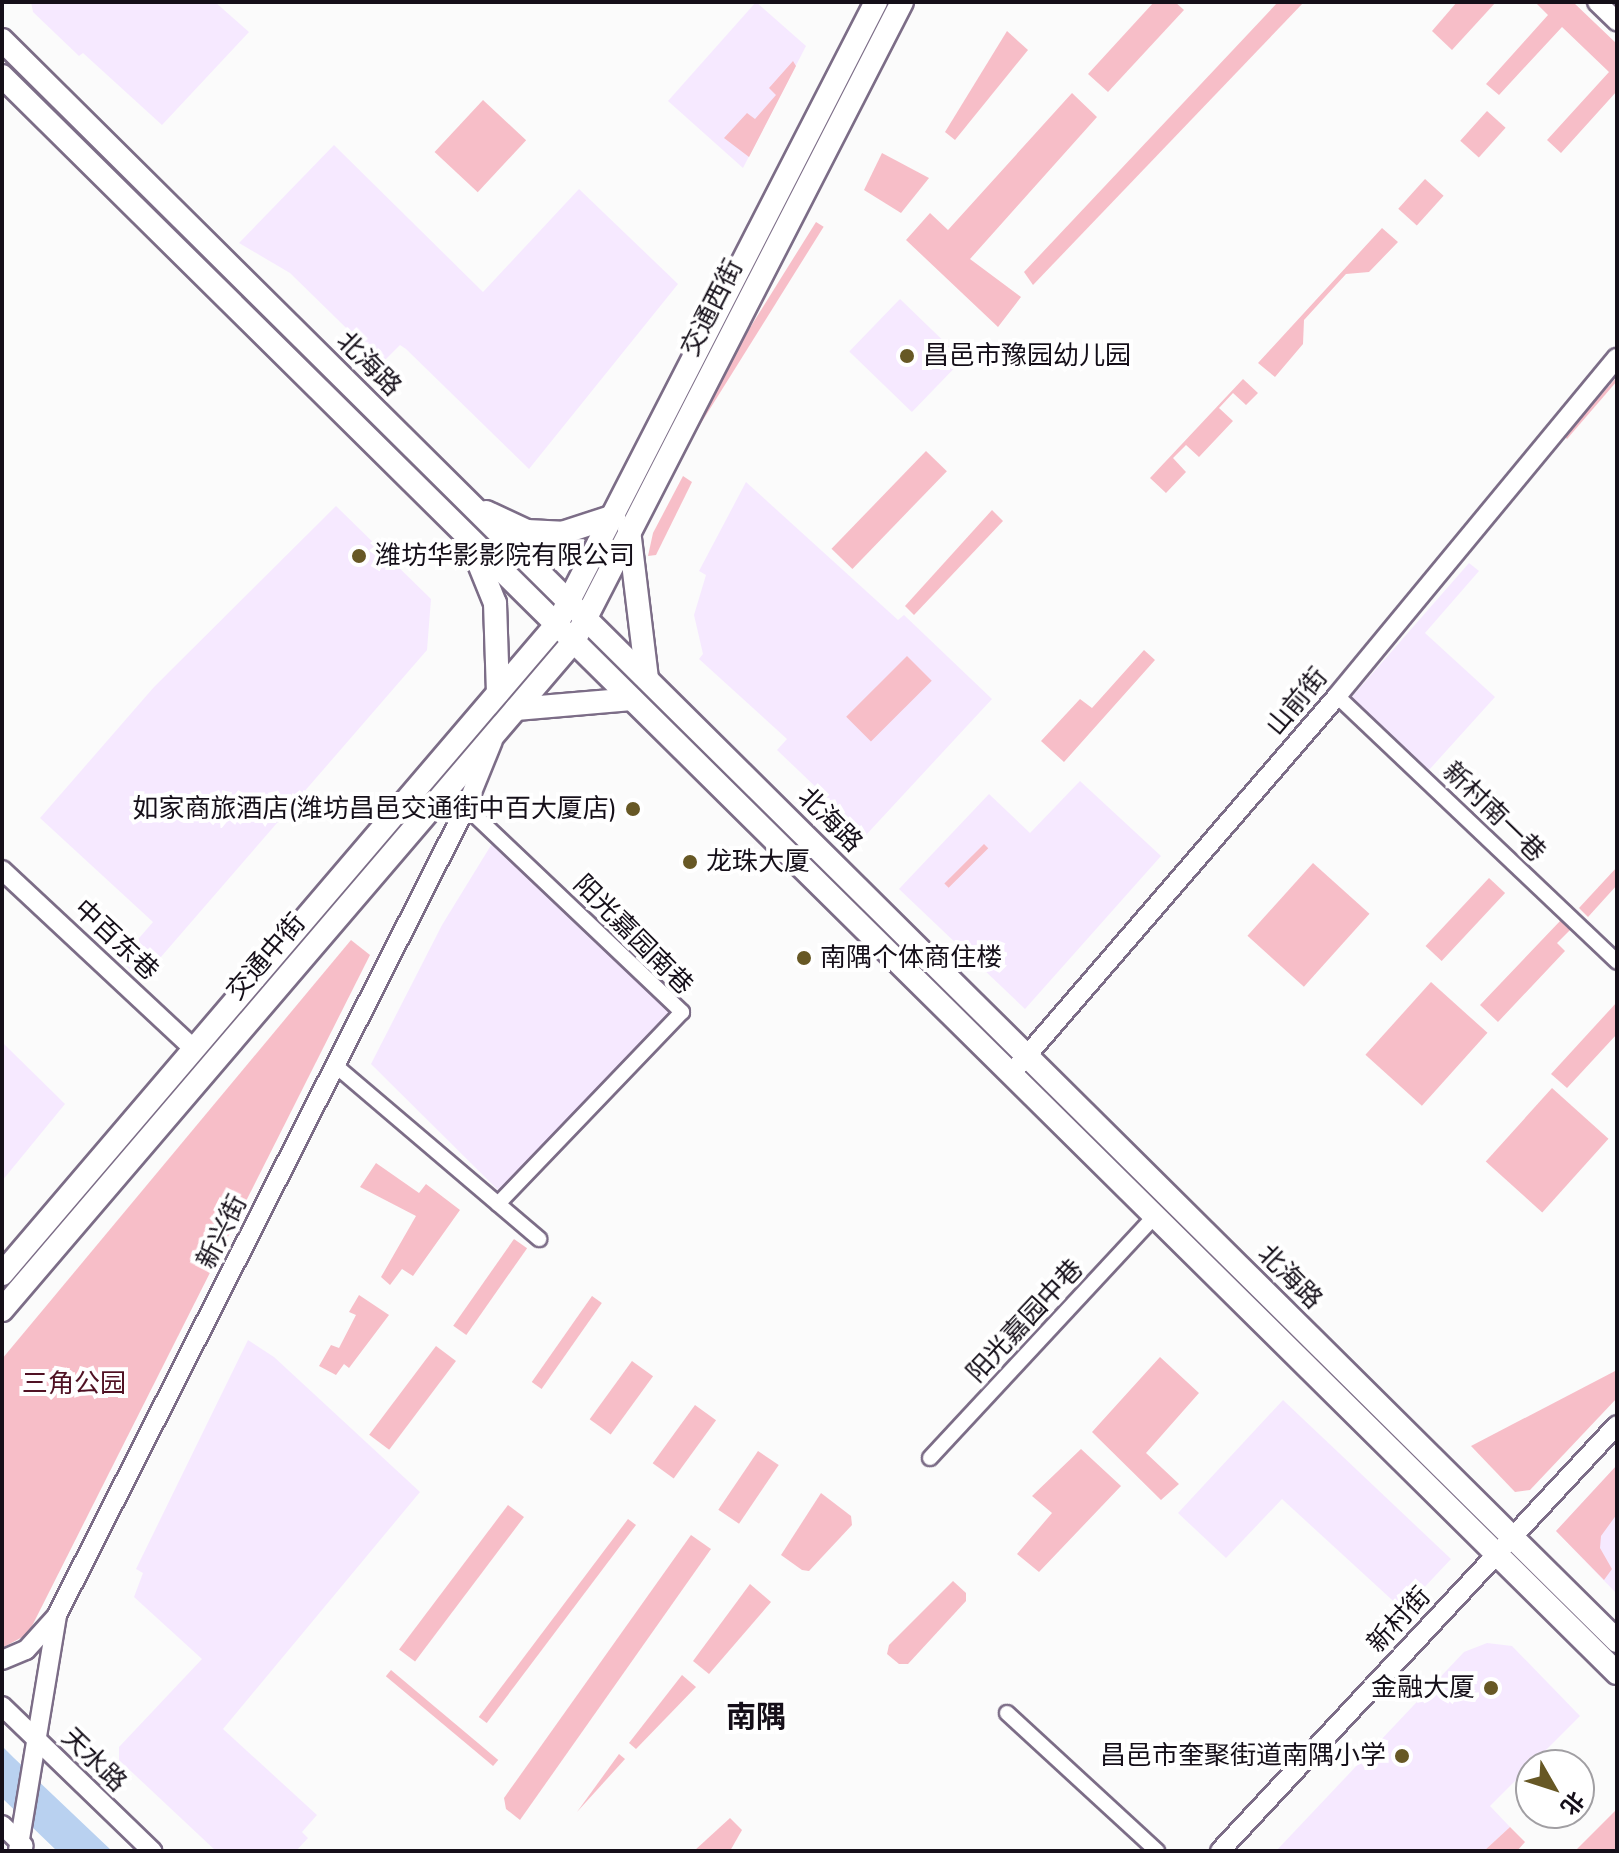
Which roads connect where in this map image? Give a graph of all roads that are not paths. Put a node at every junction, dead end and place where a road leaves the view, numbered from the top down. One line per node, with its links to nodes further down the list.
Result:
1 (876, 2): 9 (main road, 交通西街)
2 (902, 2): 9 (main road, 交通西街)
3 (1597, 2): 4 (street)
4 (1617, 21)
5 (2, 40): 8 (main road, 北海路)
6 (2, 76): 10 (main road, 北海路)
7 (1617, 358): 16 (street, 山前街)
8 (471, 504): 9 (main road); 11 (main road, 北海路)
9 (621, 523): 11 (main road, 交通西街); 14 (main road)
10 (467, 536): 12 (main road, 北海路); 15 (main road)
11 (576, 609): 12 (main road, 交通中街); 13 (main road, 交通西街); 14 (main road, 北海路)
12 (557, 624): 13 (main road, 北海路); 15 (main road, 交通中街)
13 (574, 641): 17 (main road, 北海路); 18 (main road, 交通中街)
14 (647, 679): 24 (main road, 北海路)
15 (498, 693): 23 (main road, 交通中街)
16 (1337, 696): 22 (street, 新村南一巷); 24 (street, 山前街)
17 (632, 699): 18 (main road); 26 (main road, 北海路)
18 (516, 709): 19 (main road, 交通中街)
19 (497, 731): 20 (street, 新兴街); 31 (main road, 交通中街)
20 (466, 807): 25 (street, 新兴街); 27 (street, 阳光嘉园南巷)
21 (2, 870): 23 (street, 中百东巷)
22 (1617, 962)
23 (194, 1049): 30 (main road, 交通中街)
24 (1027, 1055): 26 (street, 山前街); 34 (main road, 北海路)
25 (336, 1066): 27 (street); 36 (street, 新兴街)
26 (1011, 1074): 28 (main road, 北海路)
27 (498, 1204): 29 (street)
28 (1155, 1216): 33 (street, 阳光嘉园中巷); 35 (main road, 北海路)
29 (539, 1239)
30 (2, 1274)
31 (2, 1310)
32 (1617, 1425): 34 (street, 新村街)
33 (930, 1458)
34 (1511, 1536): 35 (street, 新村街); 37 (main road, 北海路)
35 (1496, 1554): 39 (main road, 北海路); 47 (street, 新村街)
36 (57, 1615): 38 (street); 42 (street, 新兴街)
37 (1617, 1641)
38 (2, 1660)
39 (1617, 1673)
40 (2, 1706): 42 (street, 天水路)
41 (1007, 1713): 46 (street)
42 (35, 1740): 44 (street, 新兴街); 45 (street, 天水路)
43 (2, 1825): 44 (street)
44 (22, 1842)
45 (152, 1851)
46 (1157, 1851)
47 (1220, 1851)

